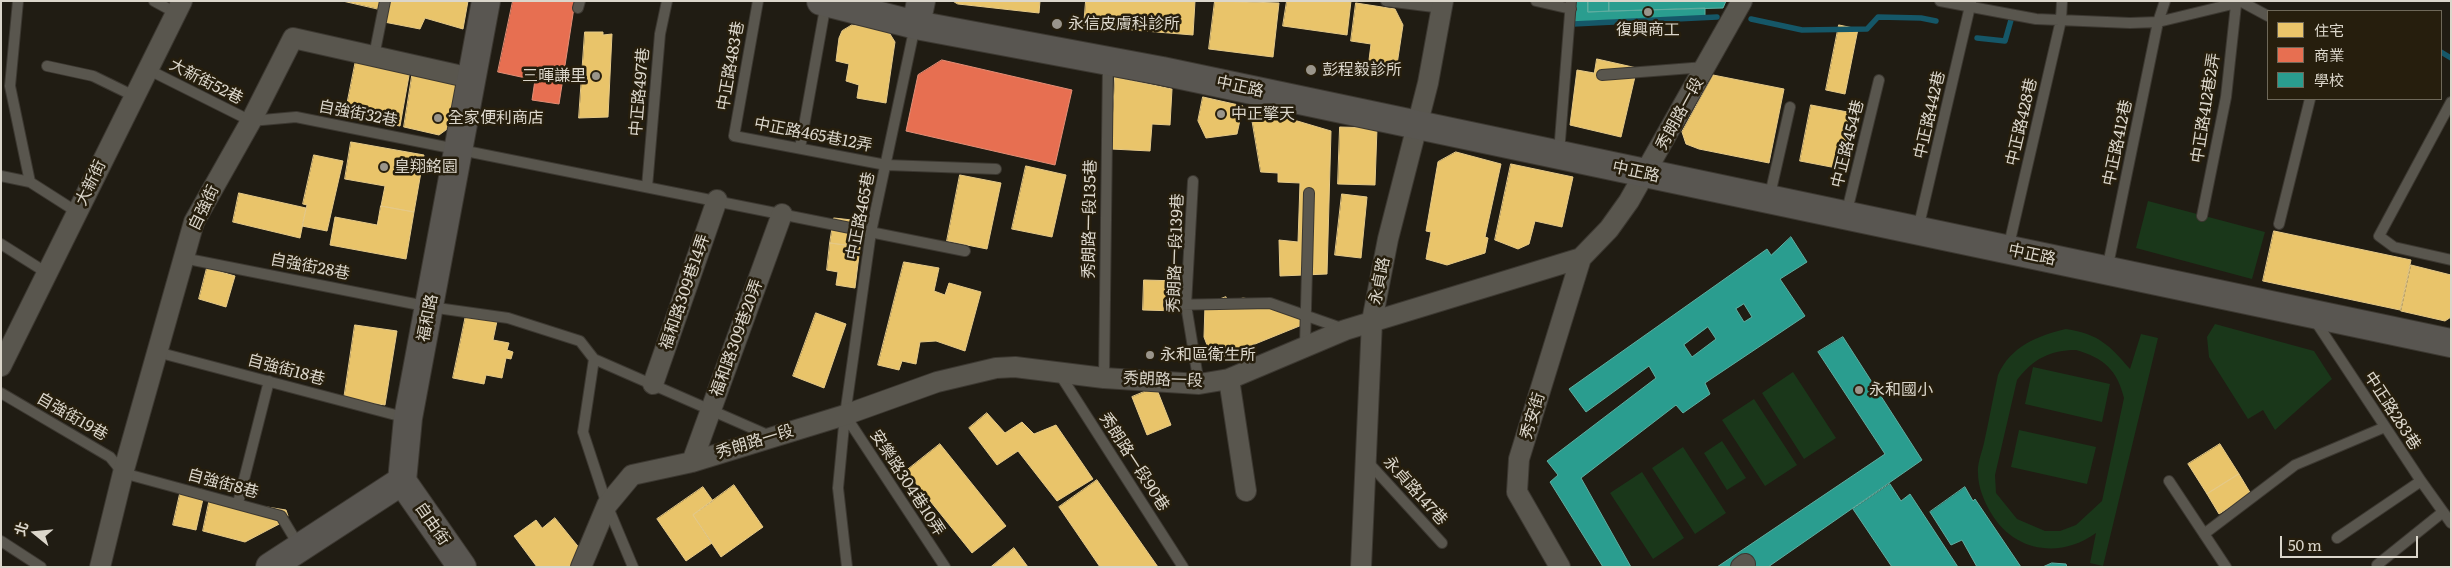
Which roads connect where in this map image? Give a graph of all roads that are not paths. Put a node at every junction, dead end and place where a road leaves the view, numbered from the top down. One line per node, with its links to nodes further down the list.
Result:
1 (18, 1): 31 (lane)
2 (154, 1): 18 (lane)
3 (385, 1): 23 (lane)
4 (486, 1): 29 (street, 福和路)
5 (667, 1): 48 (lane, 中正路497巷)
6 (758, 1): 38 (lane, 中正路483巷)
7 (1386, 1): 16 (lane)
8 (1536, 1): 17 (lane)
9 (1742, 1): 26 (street, 秀朗路一段)
10 (1940, 1): 15 (lane)
11 (2062, 1): 21 (lane, 中正路428巷)
12 (2165, 1): 22 (lane, 中正路412巷)
13 (824, 2): 19 (street, 中正路); 40 (lane)
14 (2241, 3): 20 (lane); 22 (lane); 55 (lane, 中正路412巷2弄)
15 (1971, 4): 21 (lane); 57 (lane, 中正路442巷)
16 (1442, 5): 37 (street, 永貞路)
17 (1571, 5): 41 (lane)
18 (179, 7): 27 (street, 大新街)
19 (919, 13): 24 (street, 中正路); 42 (lane, 中正路465巷)
20 (2267, 16)
21 (2061, 20): 22 (lane); 60 (lane, 中正路428巷)
22 (2158, 22): 65 (lane, 中正路412巷)
23 (374, 56): 29 (street, 自強街); 36 (street, 自強街)
24 (1108, 60): 37 (street, 中正路); 80 (lane, 秀朗路一段135巷)
25 (47, 66): 32 (lane)
26 (1705, 68): 28 (lane); 44 (street, 秀朗路一段)
27 (147, 69): 32 (street, 大新街); 36 (lane, 大新街52巷)
28 (1602, 75)
29 (471, 78): 39 (street, 福和路)
30 (1879, 80): 54 (lane, 中正路454巷)
31 (5, 83): 47 (lane)
32 (134, 96): 52 (street, 大新街)
33 (2310, 100): 56 (lane)
34 (2451, 102): 64 (lane)
35 (1790, 107): 51 (lane)
36 (251, 121): 39 (lane, 自強街32巷); 62 (street, 自強街)
37 (1417, 126): 41 (street, 中正路); 72 (street, 永貞路)
38 (734, 136): 40 (lane, 中正路465巷12弄)
39 (458, 148): 48 (lane, 自強街32巷); 69 (street, 福和路)
40 (800, 148): 42 (lane, 中正路465巷12弄)
41 (1559, 154): 44 (street, 中正路)
42 (886, 165): 43 (lane, 中正路465巷12弄); 58 (lane, 中正路465巷)
43 (996, 169)
44 (1646, 174): 51 (street, 中正路); 63 (street, 秀朗路一段)
45 (1, 176): 47 (lane)
46 (1193, 181): 68 (lane, 秀朗路一段139巷)
47 (30, 182): 52 (lane)
48 (647, 187): 50 (lane, 自強街32巷)
49 (1309, 193): 71 (lane)
50 (717, 200): 53 (lane, 自強街32巷); 83 (street, 福和路309巷14弄)
51 (1769, 200): 54 (street, 中正路)
52 (77, 212): 66 (street, 大新街)
53 (782, 214): 58 (lane, 自強街32巷); 86 (street, 福和路309巷20弄)
54 (1846, 216): 57 (street, 中正路)
55 (2202, 216)
56 (2279, 224)
57 (1918, 231): 60 (street, 中正路)
58 (871, 232): 61 (lane, 自強街32巷); 87 (lane, 中正路465巷)
59 (1, 244): 66 (lane)
60 (2008, 250): 65 (street, 中正路)
61 (965, 251)
62 (183, 258): 69 (lane, 自強街28巷); 76 (street, 自強街)
63 (1581, 258): 72 (street, 秀朗路一段); 118 (street, 秀安街)
64 (2451, 260)
65 (2107, 271): 70 (street, 中正路)
66 (47, 273): 78 (street, 大新街)
67 (1169, 305): 68 (lane)
68 (1186, 305): 71 (lane); 84 (lane, 秀朗路一段139巷)
69 (430, 306): 77 (lane, 自強街28巷); 88 (street, 福和路)
70 (2311, 314): 74 (street, 中正路); 89 (lane, 中正路283巷)
71 (1305, 316): 73 (lane); 75 (lane)
72 (1372, 321): 73 (street, 秀朗路一段); 91 (street, 永貞路)
73 (1345, 330): 75 (street, 秀朗路一段)
74 (2451, 343)
75 (1305, 346): 81 (street, 秀朗路一段)
76 (157, 352): 82 (lane, 自強街18巷); 93 (street, 自強街)
77 (594, 359): 83 (lane); 99 (lane)
78 (1, 366)
79 (1059, 373): 80 (street, 秀朗路一段); 87 (street, 秀朗路一段); 116 (lane, 秀朗路一段90巷)
80 (1104, 378): 84 (street, 秀朗路一段)
81 (1229, 379): 84 (street, 秀朗路一段); 97 (street)
82 (269, 381): 88 (lane, 自強街18巷); 98 (lane)
83 (652, 384): 86 (lane)
84 (1199, 384)
85 (1, 393): 93 (lane, 自強街19巷)
86 (711, 410): 90 (lane); 92 (street, 福和路309巷20弄)
87 (845, 415): 90 (street, 秀朗路一段); 114 (lane, 中正路465巷); 115 (lane, 安樂路304巷10弄)
88 (408, 418): 94 (street, 福和路)
89 (2385, 426): 96 (lane, 中正路283巷); 102 (lane)
90 (771, 436): 92 (street, 秀朗路一段)
91 (1366, 460): 105 (lane, 永貞路147巷); 117 (street, 永貞路)
92 (692, 462): 99 (street, 秀朗路一段)
93 (123, 474): 98 (lane, 自強街8巷); 109 (street, 自強街)
94 (402, 481): 106 (street); 111 (street, 自由街)
95 (2169, 481): 102 (lane)
96 (2421, 482): 100 (lane, 中正路283巷); 103 (lane)
97 (1246, 491)
98 (238, 503): 106 (lane, 自強街8巷)
99 (607, 504): 112 (street, 秀朗路一段); 113 (lane)
100 (2443, 512): 101 (lane, 中正路283巷); 107 (lane)
101 (2451, 523)
102 (2204, 534): 119 (lane)
103 (2336, 538)
104 (1, 541): 108 (lane)
105 (1442, 543)
106 (299, 547): 110 (street)
107 (2377, 565)
108 (42, 567)
109 (100, 567)
110 (270, 567)
111 (462, 567)
112 (581, 567)
113 (633, 567)
114 (848, 567)
115 (945, 567)
116 (1183, 567)
117 (1361, 567)
118 (1560, 567)
119 (2226, 567)

